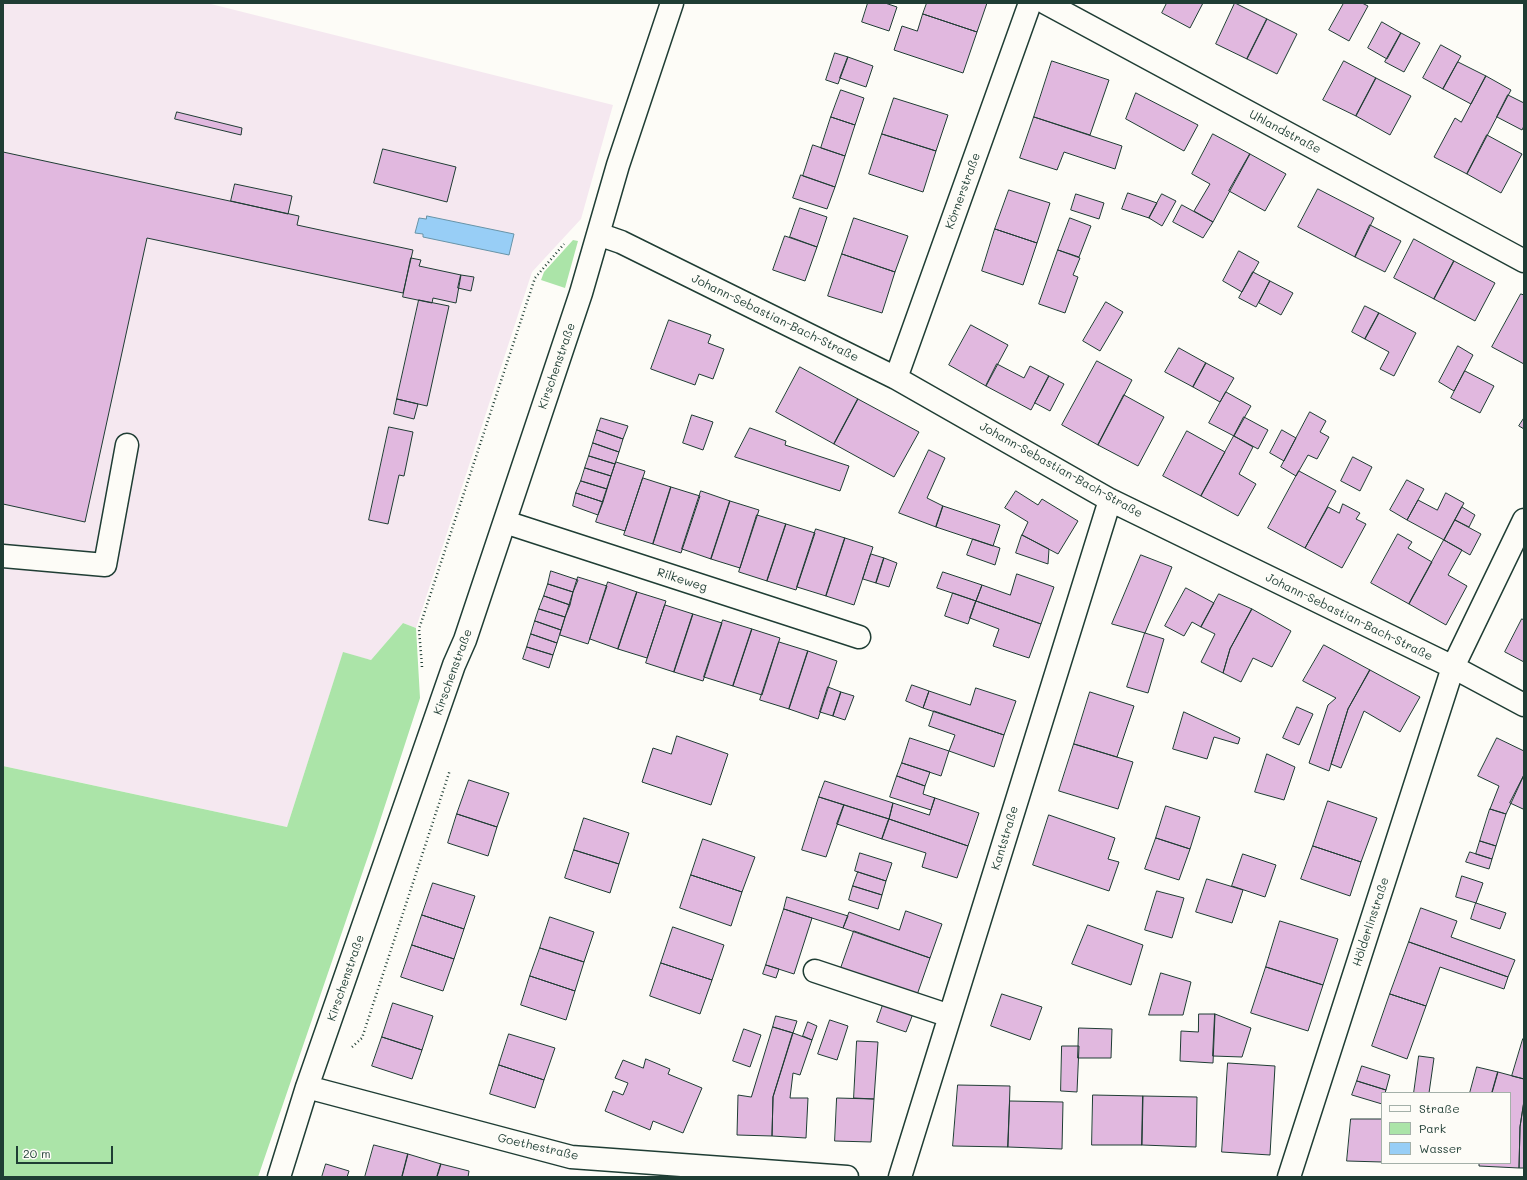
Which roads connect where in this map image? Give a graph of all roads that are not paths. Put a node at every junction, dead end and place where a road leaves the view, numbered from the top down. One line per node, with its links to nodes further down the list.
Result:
1 (672, 3): 4 (street, Kirschenstraße)
2 (1030, 3): 6 (street, Körnerstraße)
3 (1046, 3): 5 (street, Uhlandstraße)
4 (598, 234): 6 (street, Johann-Sebastian-Bach-Straße); 10 (street, Kirschenstraße)
5 (1524, 261)
6 (896, 378): 8 (street, Johann-Sebastian-Bach-Straße)
7 (127, 445): 11 (street)
8 (1110, 500): 13 (street, Johann-Sebastian-Bach-Straße); 16 (street, Kantstraße)
9 (1524, 520): 13 (street, Hölderlinstraße)
10 (504, 522): 12 (street, Rilkeweg); 17 (street, Kirschenstraße)
11 (3, 556)
12 (859, 637)
13 (1453, 667): 14 (street, Johann-Sebastian-Bach-Straße); 21 (street, Hölderlinstraße)
14 (1524, 705)
15 (815, 971): 16 (street)
16 (950, 1016): 20 (street, Kantstraße)
17 (307, 1087): 18 (street, Kirschenstraße); 19 (street, Goethestraße)
18 (279, 1177)
19 (847, 1177)
20 (900, 1177)
21 (1289, 1177)

